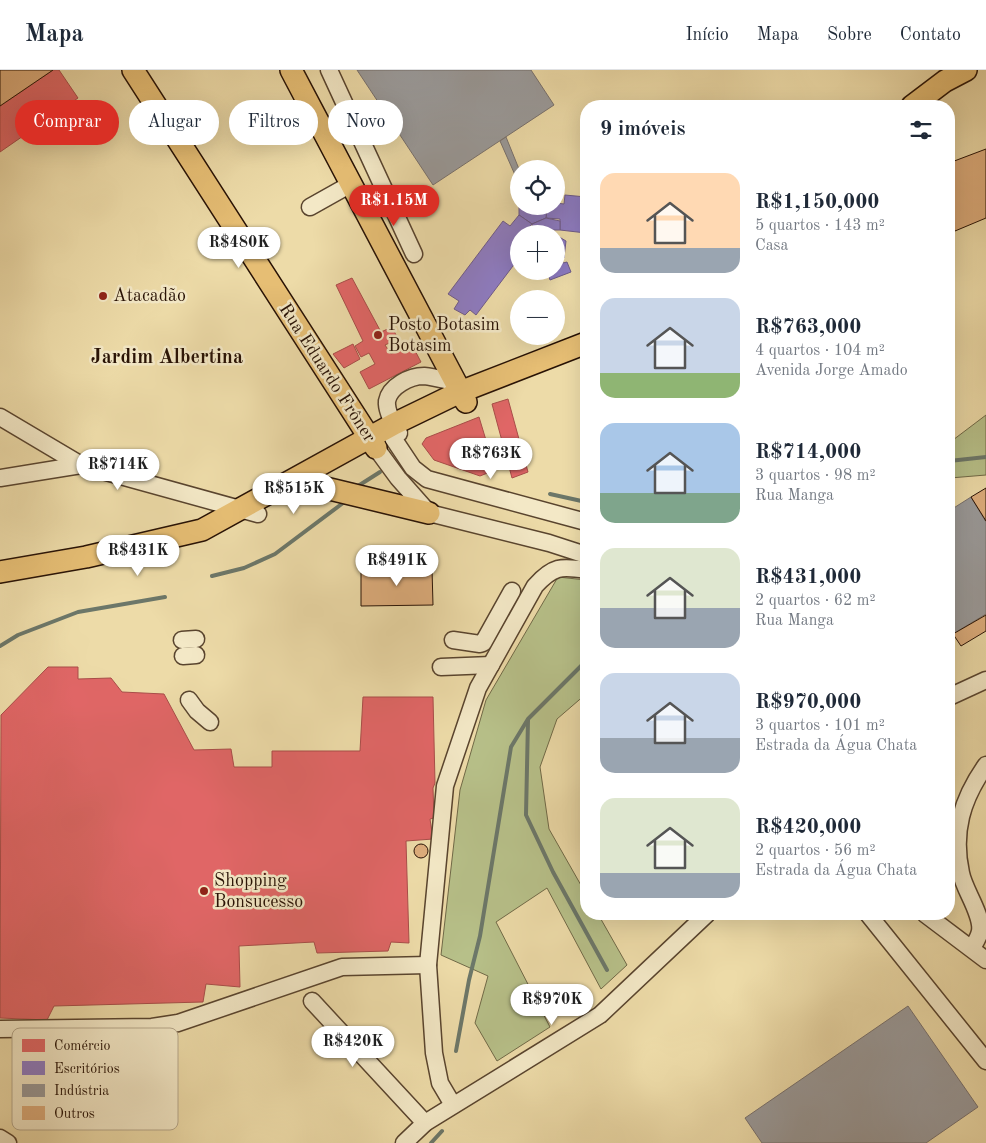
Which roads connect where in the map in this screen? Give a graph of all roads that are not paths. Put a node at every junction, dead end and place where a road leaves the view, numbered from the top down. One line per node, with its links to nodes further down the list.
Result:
1 (133, 70): 15 (main road, Rua Eduardo Frôner)
2 (291, 70): 8 (main road)
3 (329, 70): 10 (street)
4 (947, 70): 6 (main road)
5 (966, 70): 7 (main road)
6 (906, 100)
7 (920, 100)
8 (351, 184): 9 (street); 13 (main road)
9 (310, 207)
10 (414, 254)
11 (580, 345): 13 (main road)
12 (580, 358): 13 (main road)
13 (460, 392): 15 (main road); 15 (street)
14 (0, 418): 16 (street)
15 (387, 436): 18 (main road); 19 (main road); 20 (street); 21 (street)
16 (82, 465): 17 (street); 19 (street)
17 (0, 478)
18 (312, 485): 19 (main road); 20 (main road)
19 (249, 511): 24 (main road); 25 (main road)
20 (429, 512): 22 (street)
21 (580, 520)
22 (580, 553)
23 (580, 569): 28 (street)
24 (0, 572)
25 (0, 582)
26 (512, 591): 27 (street)
27 (453, 640)
28 (491, 665): 29 (street); 40 (street)
29 (441, 667)
30 (986, 680): 31 (street)
31 (955, 694)
32 (189, 700): 33 (street)
33 (210, 722)
34 (986, 765): 38 (street)
35 (702, 920): 44 (street)
36 (933, 920): 38 (street)
37 (879, 921): 43 (street)
38 (972, 948): 39 (street)
39 (986, 960)
40 (428, 965): 42 (street); 44 (street)
41 (312, 1002): 45 (street)
42 (76, 1028)
43 (986, 1061)
44 (453, 1105): 45 (street)
45 (425, 1123): 48 (street)
46 (0, 1138): 47 (street)
47 (8, 1143)
48 (404, 1143)

